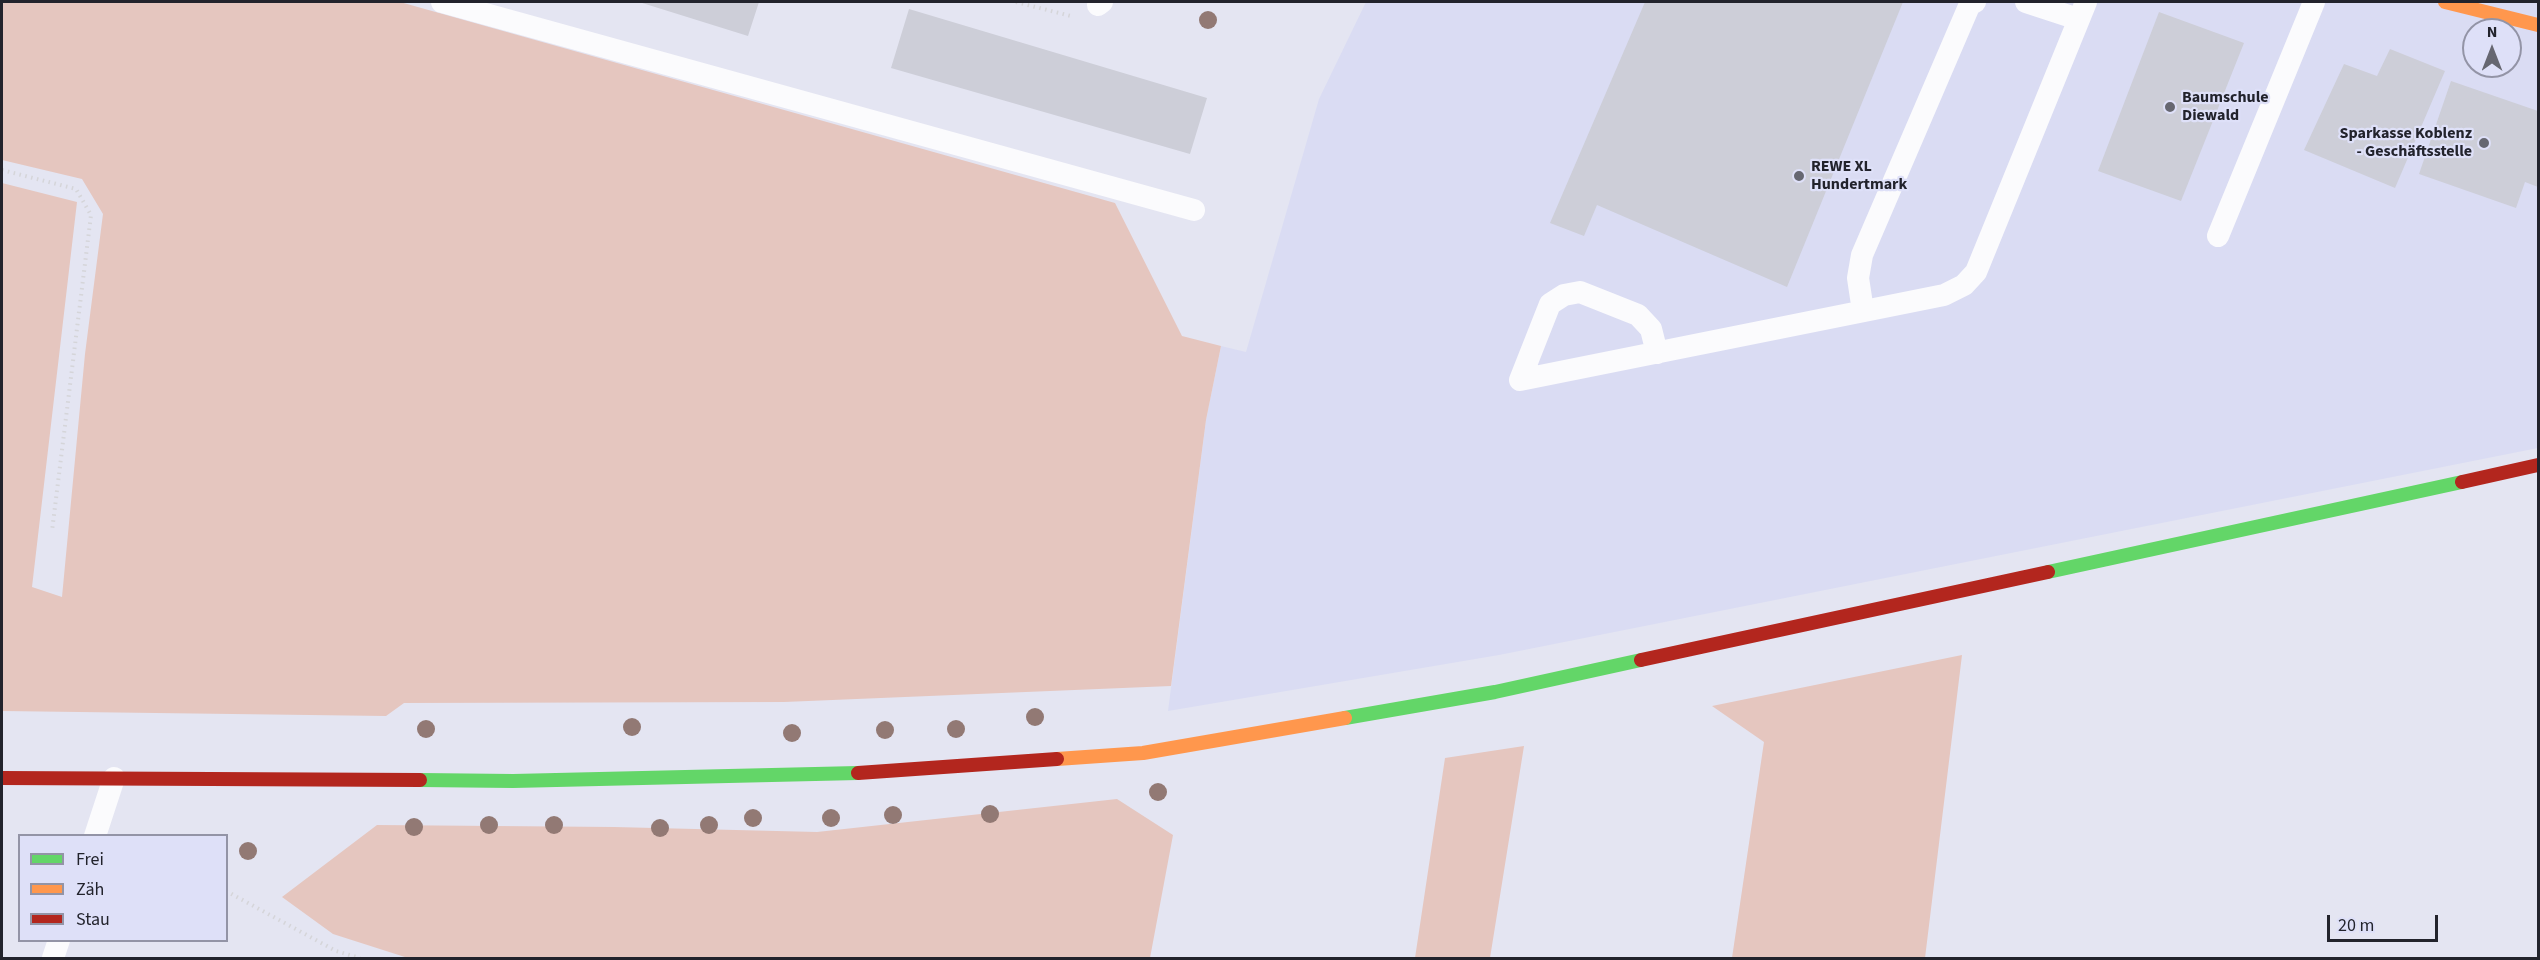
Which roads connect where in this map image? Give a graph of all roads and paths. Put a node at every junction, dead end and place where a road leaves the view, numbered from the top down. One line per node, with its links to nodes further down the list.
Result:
1 (441, 2): 11 (lane)
2 (1016, 2): 7 (path)
3 (1974, 2): 13 (lane)
4 (2026, 2): 8 (lane)
5 (2314, 2): 12 (lane)
6 (2445, 2): 9 (main road)
7 (1100, 3)
8 (2082, 10): 13 (lane)
9 (2538, 25)
10 (2, 170): 16 (path)
11 (1194, 210)
12 (2218, 236)
13 (1863, 311): 14 (lane)
14 (1657, 353): 14 (lane)
15 (2538, 465): 18 (main road)
16 (52, 531)
17 (2, 778): 18 (main road)
18 (114, 778): 19 (lane)
19 (95, 834)
20 (228, 892): 23 (path)
21 (58, 942): 22 (lane)
22 (53, 958)
23 (360, 958)

